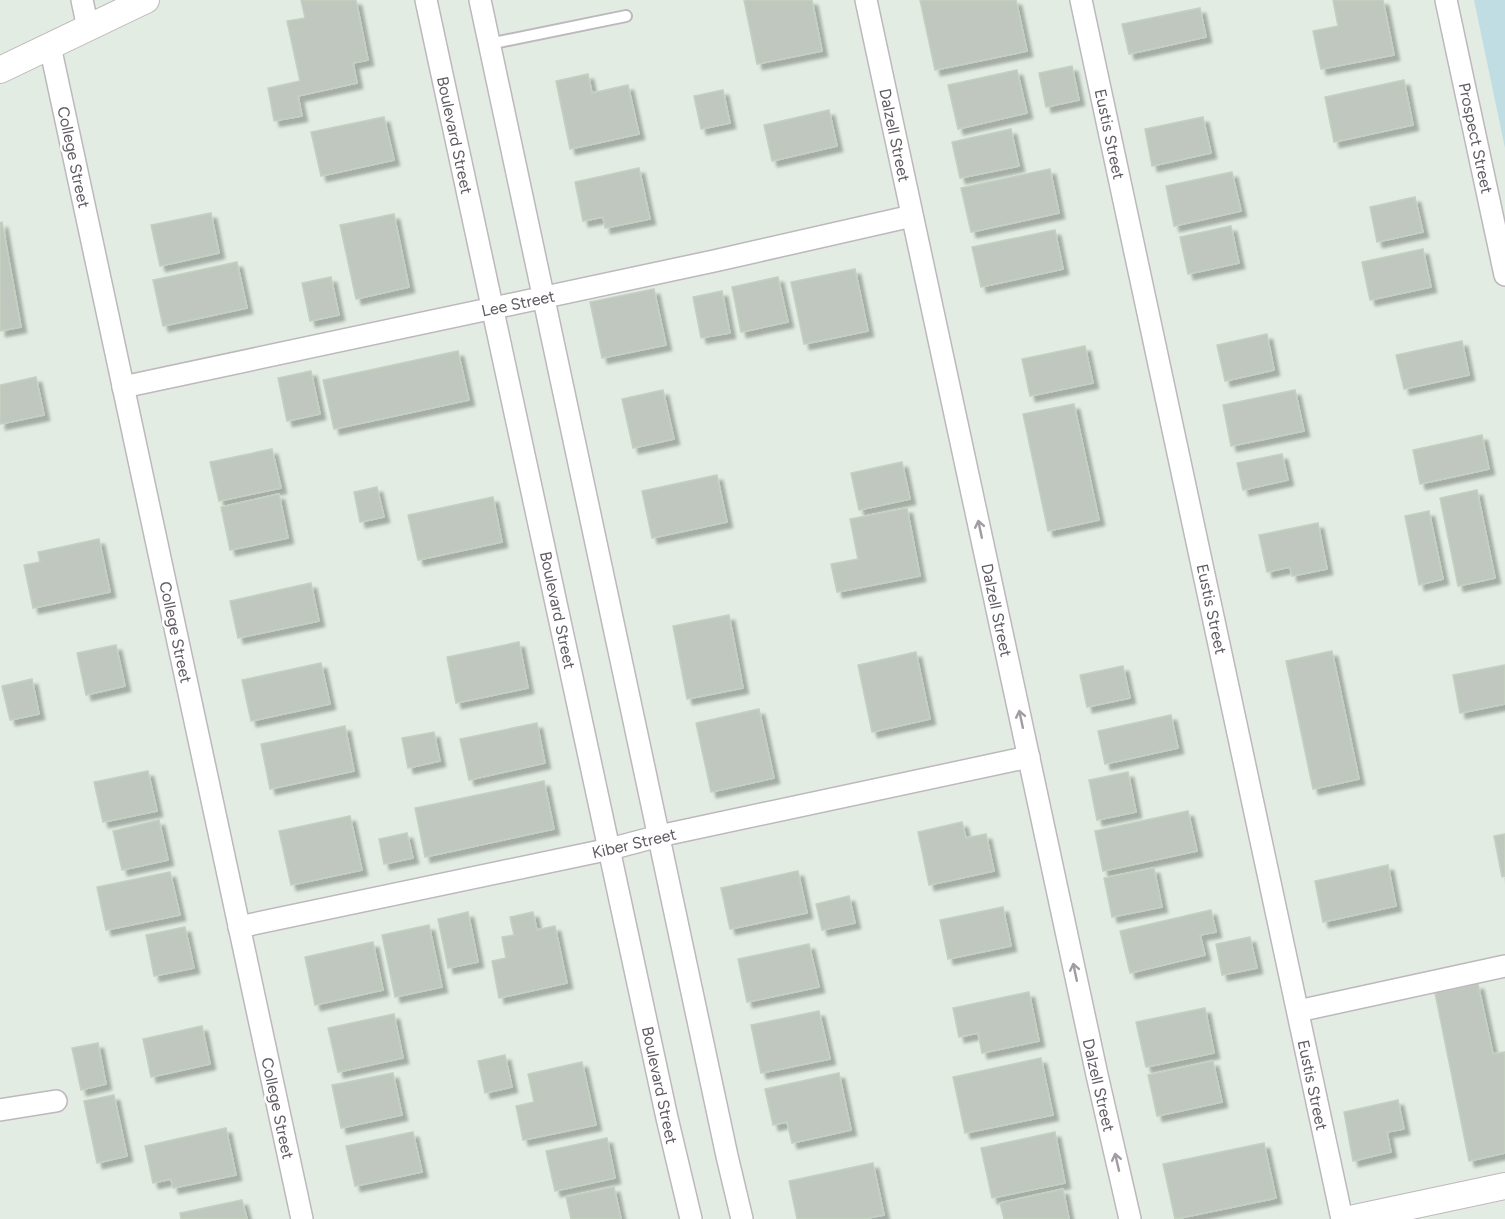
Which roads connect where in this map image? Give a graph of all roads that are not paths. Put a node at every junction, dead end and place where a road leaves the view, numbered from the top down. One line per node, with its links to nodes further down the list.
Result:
1 (82, 0): 9 (street)
2 (146, 0): 9 (street)
3 (426, 0): 16 (street, Boulevard Street)
4 (480, 0): 10 (street)
5 (866, 0): 13 (street, Dalzell Street)
6 (1081, 0): 23 (street, Eustis Street)
7 (1446, 0): 14 (street, Prospect Street)
8 (626, 16): 10 (lane)
9 (88, 28): 11 (street)
10 (489, 44): 15 (street)
11 (50, 46): 12 (street); 17 (street, College Street)
12 (0, 70)
13 (912, 216): 15 (street, Lee Street); 18 (street, Dalzell Street, one-way to 13)
14 (1505, 275)
15 (544, 298): 16 (street, Lee Street); 19 (street)
16 (493, 309): 17 (street, Lee Street); 20 (street, Boulevard Street)
17 (123, 387): 21 (street, College Street)
18 (1029, 757): 19 (street, Kiber Street); 30 (street, Dalzell Street, one-way to 18)
19 (659, 836): 20 (street, Kiber Street); 29 (street)
20 (610, 849): 21 (street, Kiber Street); 28 (street, Boulevard Street)
21 (239, 927): 27 (street, College Street)
22 (1505, 966): 23 (street)
23 (1298, 1011): 31 (street, Eustis Street)
24 (56, 1101): 25 (street)
25 (0, 1110)
26 (1505, 1186): 32 (street)
27 (302, 1219)
28 (691, 1219)
29 (742, 1219)
30 (1130, 1219)
31 (1342, 1219)
32 (1350, 1219)

